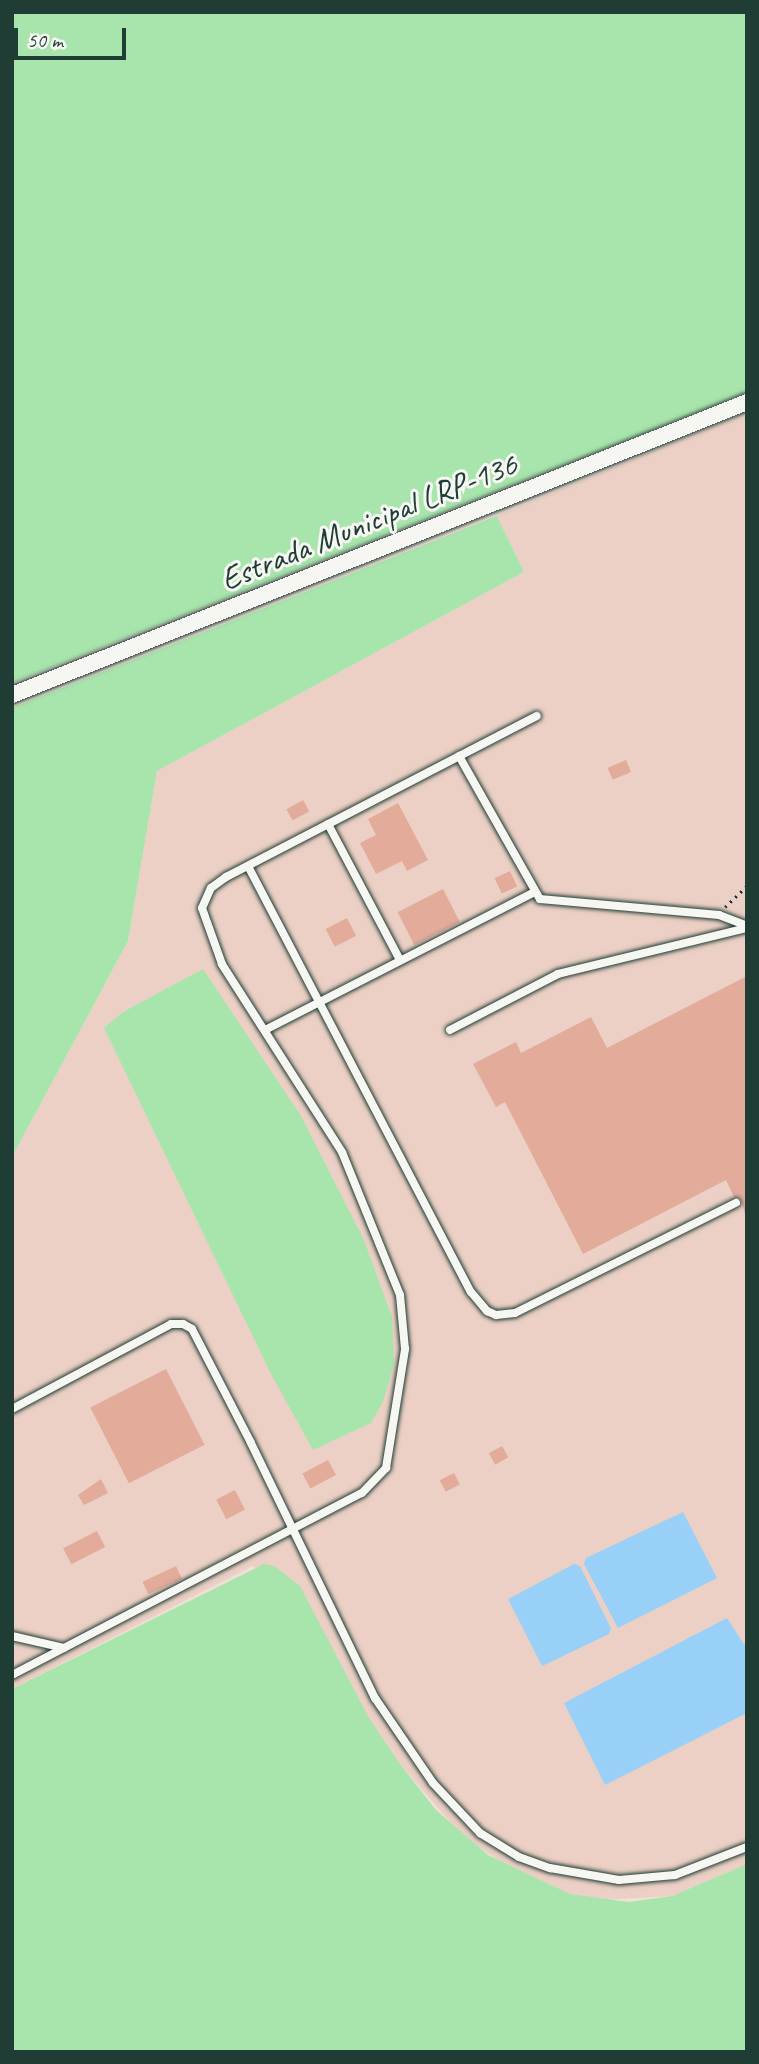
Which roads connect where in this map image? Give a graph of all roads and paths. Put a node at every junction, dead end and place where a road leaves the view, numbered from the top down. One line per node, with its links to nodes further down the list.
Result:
1 (747, 402): 2 (street, Estrada Municipal LRP-136)
2 (12, 695)
3 (537, 716): 4 (lane)
4 (460, 756): 5 (lane); 8 (lane)
5 (328, 824): 6 (lane); 11 (lane)
6 (248, 866): 12 (lane); 13 (lane)
7 (747, 886): 9 (path)
8 (533, 893): 9 (lane); 11 (lane)
9 (719, 915): 10 (lane)
10 (747, 927): 14 (lane)
11 (400, 960): 12 (lane)
12 (320, 1002): 13 (lane); 15 (lane)
13 (265, 1030): 17 (lane)
14 (450, 1030)
15 (736, 1203)
16 (12, 1409): 17 (lane)
17 (293, 1527): 19 (lane); 21 (lane)
18 (12, 1636): 19 (lane)
19 (64, 1648): 20 (lane)
20 (12, 1675)
21 (747, 1847)

